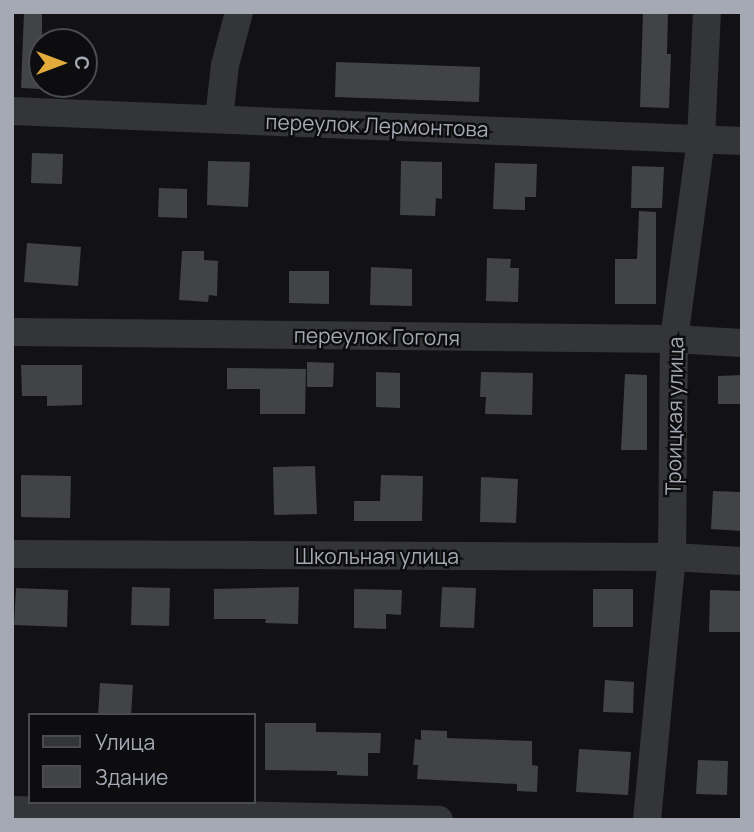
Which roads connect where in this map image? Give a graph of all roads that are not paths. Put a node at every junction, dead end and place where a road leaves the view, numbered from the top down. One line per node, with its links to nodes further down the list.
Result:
1 (239, 12): 4 (street)
2 (707, 12): 5 (street, Троицкая улица)
3 (12, 111): 4 (street, переулок Лермонтова)
4 (219, 119): 5 (street, переулок Лермонтова)
5 (701, 139): 6 (street, переулок Лермонтова); 8 (street, Троицкая улица)
6 (742, 141)
7 (12, 332): 8 (street, переулок Гоголя)
8 (674, 339): 9 (street, переулок Гоголя); 11 (street, Троицкая улица)
9 (742, 343)
10 (12, 554): 11 (street, Школьная улица)
11 (672, 557): 12 (street, Школьная улица); 15 (street, Троицкая улица)
12 (742, 561)
13 (12, 810): 14 (street)
14 (439, 820)
15 (647, 820)

